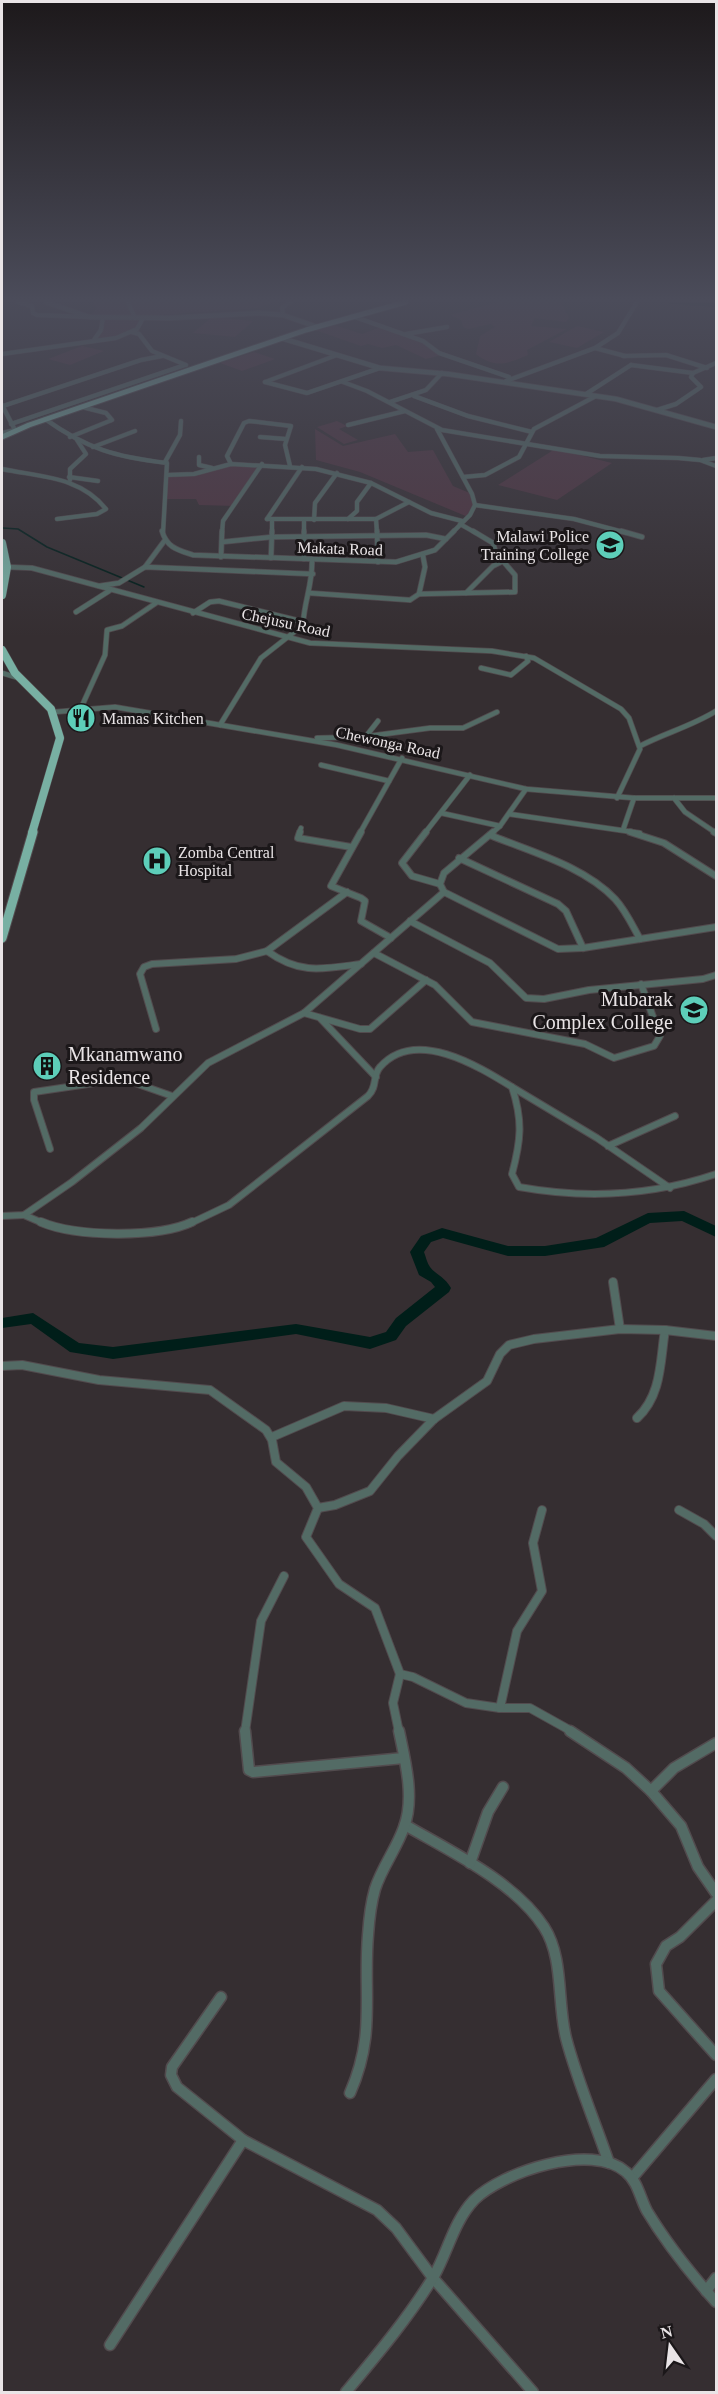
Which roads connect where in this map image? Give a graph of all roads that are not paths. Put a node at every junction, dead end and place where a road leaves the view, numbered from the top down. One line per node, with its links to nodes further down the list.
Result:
1 (6, 414): 12 (street)
2 (42, 414): 12 (street)
3 (61, 414): 10 (highway)
4 (107, 414): 20 (street)
5 (394, 414): 13 (street)
6 (410, 414): 15 (street)
7 (462, 414): 18 (street)
8 (564, 414): 18 (street)
9 (670, 414): 14 (street)
10 (45, 419): 16 (highway); 20 (street)
11 (181, 422): 29 (street)
12 (11, 424): 16 (street)
13 (348, 425)
14 (717, 427)
15 (437, 429): 24 (street); 39 (street)
16 (15, 430): 19 (highway)
17 (135, 431): 25 (street)
18 (532, 432): 24 (street)
19 (2, 435)
20 (70, 437): 23 (street)
21 (260, 437): 22 (street)
22 (286, 439): 30 (street); 32 (street)
23 (77, 440): 25 (street); 40 (street)
24 (526, 445): 28 (street); 39 (street)
25 (93, 447): 29 (street)
26 (200, 457): 36 (street)
27 (717, 458): 28 (street)
28 (700, 460): 33 (street)
29 (165, 462): 38 (street)
30 (231, 464): 31 (street); 36 (street)
31 (262, 464): 32 (street); 58 (street)
32 (290, 466): 34 (street)
33 (717, 466)
34 (302, 467): 37 (street); 49 (street)
35 (2, 468): 40 (street)
36 (214, 468): 38 (street)
37 (337, 473): 42 (street); 48 (street)
38 (167, 475): 57 (street)
39 (463, 477): 44 (street)
40 (71, 479): 41 (street); 45 (street)
41 (98, 480)
42 (371, 483): 43 (street); 46 (street)
43 (409, 502): 47 (street); 51 (street)
44 (475, 505): 51 (street, Makata Road); 55 (street)
45 (57, 519)
46 (348, 519): 47 (street); 48 (street)
47 (376, 519): 54 (street)
48 (314, 520): 50 (street)
49 (272, 521): 50 (street); 52 (street)
50 (304, 521): 53 (street)
51 (461, 523): 56 (street, Makata Road); 65 (street)
52 (272, 537): 53 (street); 58 (street); 62 (street)
53 (304, 537): 54 (street); 63 (street)
54 (377, 537): 56 (street); 66 (street)
55 (642, 537)
56 (446, 539): 60 (street, Makata Road)
57 (165, 540): 61 (street, Makata Road); 68 (street)
58 (222, 542): 61 (street)
59 (2, 543): 67 (highway)
60 (423, 556): 66 (street, Makata Road); 75 (street)
61 (221, 557): 62 (street, Makata Road)
62 (272, 558): 63 (street, Makata Road)
63 (304, 559): 64 (street, Makata Road)
64 (312, 559): 66 (street, Makata Road); 69 (street)
65 (502, 561): 74 (street); 74 (street)
66 (378, 562)
67 (7, 567): 71 (street, Chejusu Road); 76 (highway)
68 (145, 567): 69 (street); 70 (street)
69 (313, 574): 73 (street)
70 (119, 583): 71 (street); 77 (street)
71 (92, 586): 72 (street, Chejusu Road)
72 (109, 591): 77 (street, Chejusu Road); 79 (street)
73 (309, 593): 75 (street); 81 (street)
74 (466, 593): 75 (street)
75 (419, 594)
76 (2, 595)
77 (126, 595): 78 (street, Chejusu Road)
78 (156, 603): 80 (street, Chejusu Road); 88 (street)
79 (76, 612)
80 (193, 613): 81 (street); 82 (street, Chejusu Road)
81 (304, 622): 82 (street)
82 (289, 638): 84 (street, Chejusu Road); 93 (street)
83 (2, 650): 87 (highway)
84 (526, 656): 85 (street); 98 (street, Chejusu Road)
85 (481, 668)
86 (2, 673): 87 (street)
87 (24, 680): 90 (highway)
88 (81, 708): 90 (street, Chewonga Road); 93 (street, Chewonga Road)
89 (717, 711): 98 (street)
90 (54, 712): 123 (highway)
91 (497, 712): 94 (street)
92 (378, 721): 94 (street)
93 (220, 725): 96 (street, Chewonga Road)
94 (362, 737): 95 (street)
95 (345, 738): 96 (street); 97 (street)
96 (309, 740): 97 (street, Chewonga Road)
97 (337, 745): 99 (street, Chewonga Road)
98 (640, 746): 104 (street)
99 (402, 758): 101 (street, Chewonga Road); 102 (street)
100 (321, 765): 102 (street)
101 (470, 775): 103 (street, Chewonga Road); 108 (street)
102 (389, 781): 115 (street)
103 (526, 789): 104 (street, Chewonga Road); 109 (street)
104 (617, 798): 105 (street, Chewonga Road)
105 (634, 798): 106 (street, Chewonga Road); 112 (street)
106 (674, 798): 107 (street, Chewonga Road); 113 (street)
107 (717, 798)
108 (441, 813): 110 (street); 118 (street)
109 (509, 814): 110 (street); 112 (street)
110 (500, 826): 114 (street)
111 (301, 828): 115 (street)
112 (623, 830): 117 (street)
113 (717, 834)
114 (490, 835): 116 (street); 125 (street)
115 (351, 848): 119 (street)
116 (459, 858): 118 (street); 126 (street)
117 (717, 876)
118 (440, 884): 120 (street)
119 (347, 892): 124 (street); 127 (street)
120 (444, 892): 121 (street); 126 (street)
121 (410, 921): 124 (street); 132 (street)
122 (717, 927): 125 (street)
123 (2, 938)
124 (391, 938): 128 (street)
125 (640, 939): 126 (street)
126 (583, 948)
127 (267, 951): 129 (street); 135 (street)
128 (374, 953): 129 (street); 131 (street)
129 (362, 964): 133 (street)
130 (716, 976): 132 (street)
131 (426, 981): 132 (street); 134 (street)
132 (641, 984)
133 (304, 1012): 134 (street); 138 (street)
134 (320, 1018): 136 (street)
135 (156, 1029)
136 (376, 1077): 137 (street); 144 (street)
137 (512, 1088): 140 (street); 143 (street)
138 (172, 1096): 141 (street); 144 (street)
139 (675, 1116): 140 (street)
140 (608, 1146): 143 (street)
141 (50, 1149)
142 (717, 1174): 143 (street)
143 (670, 1188)
144 (24, 1215): 145 (street)
145 (2, 1216)
146 (613, 1282): 147 (street)
147 (620, 1329): 148 (street); 152 (street)
148 (665, 1330): 149 (street); 151 (street)
149 (717, 1336)
150 (2, 1366): 153 (street)
151 (637, 1418)
152 (434, 1419): 153 (street); 154 (street)
153 (272, 1437): 154 (street)
154 (318, 1508): 159 (street)
155 (542, 1510): 160 (street)
156 (678, 1510): 157 (street)
157 (717, 1536)
158 (284, 1576): 162 (street)
159 (400, 1674): 160 (street); 162 (street)
160 (500, 1708): 164 (street)
161 (717, 1743): 164 (street)
162 (405, 1758): 165 (street)
163 (503, 1787): 166 (street)
164 (651, 1791): 167 (street)
165 (405, 1825): 166 (street); 172 (street)
166 (471, 1863): 174 (street)
167 (717, 1893)
168 (717, 1901): 170 (street)
169 (221, 1997): 173 (street)
170 (717, 2055)
171 (717, 2079): 175 (street)
172 (351, 2093)
173 (243, 2140): 176 (street); 180 (street)
174 (609, 2163): 175 (street); 176 (street)
175 (632, 2178): 178 (street)
176 (433, 2278): 181 (street); 182 (street)
177 (717, 2278): 178 (street)
178 (706, 2291): 179 (street)
179 (717, 2302)
180 (110, 2345)
181 (346, 2392)
182 (533, 2392)

